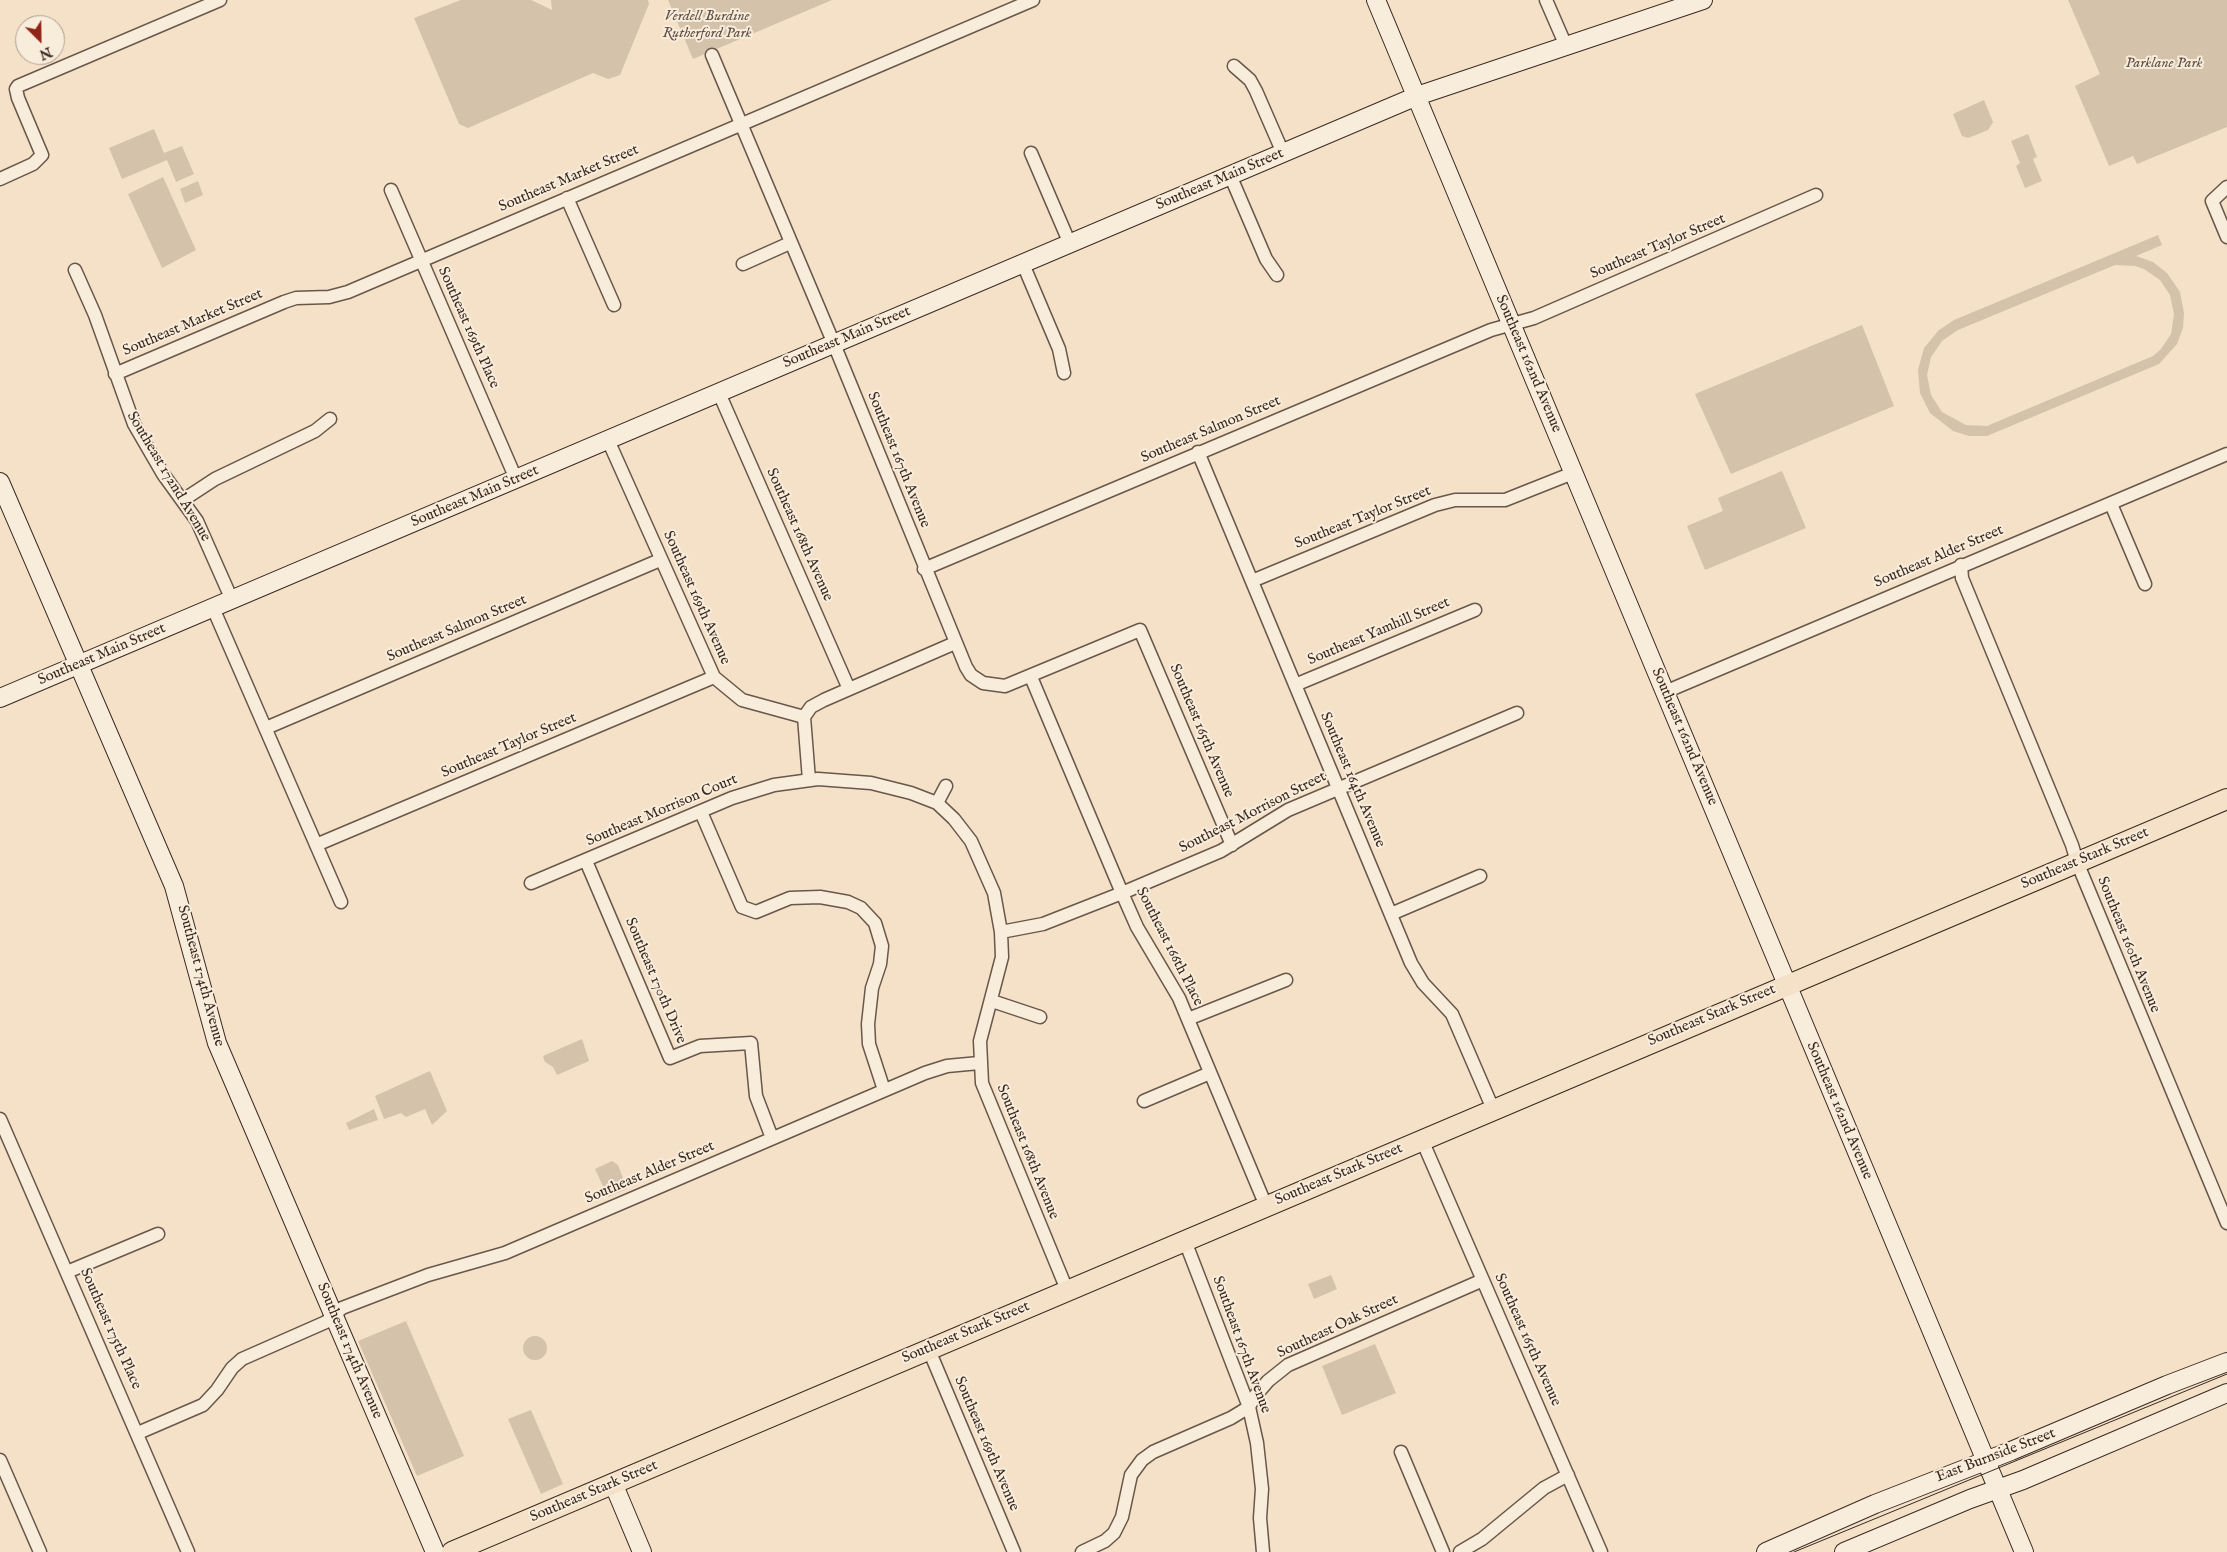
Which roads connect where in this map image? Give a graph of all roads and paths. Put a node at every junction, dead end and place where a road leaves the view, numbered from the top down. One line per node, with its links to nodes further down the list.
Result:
1 (220, 0): 14 (street)
2 (1033, 0): 10 (street, Southeast Market Street)
3 (1377, 0): 9 (street, Southeast 162nd Avenue)
4 (1546, 0): 6 (street)
5 (1703, 0): 6 (street, Southeast Main Street)
6 (1566, 46): 9 (street, Southeast Main Street)
7 (712, 55): 10 (street, Southeast 167th Avenue)
8 (1234, 66): 12 (street)
9 (1416, 96): 12 (street, Southeast Main Street); 28 (street, Southeast 162nd Avenue)
10 (740, 125): 18 (street, Southeast Market Street); 20 (street, Southeast 167th Avenue)
11 (1031, 153): 21 (street)
12 (1283, 153): 13 (street, Southeast Main Street)
13 (1230, 175): 21 (street, Southeast Main Street); 26 (street)
14 (0, 179)
15 (2227, 187): 19 (street)
16 (391, 190): 22 (street, Southeast 169th Place)
17 (1816, 195): 28 (street, Southeast Taylor Street)
18 (567, 198): 22 (street, Southeast Market Street); 27 (street)
19 (2227, 237)
20 (790, 242): 23 (street); 29 (street, Southeast 167th Avenue)
21 (1070, 244): 24 (street, Southeast Main Street)
22 (421, 261): 31 (street, Southeast Market Street); 38 (street, Southeast 169th Place)
23 (743, 264)
24 (1023, 264): 29 (street, Southeast Main Street); 30 (street)
25 (76, 270): 31 (street, Southeast 172nd Avenue)
26 (1277, 275)
27 (614, 304)
28 (1512, 324): 35 (street, Southeast Salmon Street); 37 (street, Southeast 162nd Avenue)
29 (834, 344): 32 (street, Southeast Main Street); 44 (street, Southeast 167th Avenue)
30 (1064, 373)
31 (115, 374): 40 (street, Southeast 172nd Avenue)
32 (719, 393): 34 (street, Southeast Main Street); 55 (street, Southeast 168th Avenue)
33 (330, 419): 40 (street)
34 (608, 440): 38 (street, Southeast Main Street); 42 (street, Southeast 169th Avenue)
35 (1198, 452): 44 (street, Southeast Salmon Street); 45 (street, Southeast 164th Avenue)
36 (2227, 454): 41 (street, Southeast Alder Street)
37 (1573, 472): 45 (street, Southeast Taylor Street); 56 (street, Southeast 162nd Avenue)
38 (516, 479): 47 (street, Southeast Main Street)
39 (0, 482): 51 (street, Southeast 174th Avenue)
40 (183, 500): 47 (street, Southeast 172nd Avenue)
41 (2111, 504): 43 (street, Southeast Alder Street); 46 (street)
42 (660, 560): 52 (street, Southeast 169th Avenue); 60 (street, Southeast Salmon Street)
43 (1961, 565): 56 (street, Southeast Alder Street); 70 (street, Southeast 160th Avenue)
44 (924, 569): 50 (street, Southeast 167th Avenue)
45 (1252, 581): 54 (street, Southeast 164th Avenue)
46 (2145, 584)
47 (232, 600): 48 (street, Southeast Main Street)
48 (213, 608): 51 (street, Southeast Main Street); 60 (street)
49 (1475, 610): 54 (street, Southeast Yamhill Street)
50 (955, 643): 53 (street, Southeast 167th Avenue); 55 (street)
51 (79, 664): 57 (street, Southeast Main Street); 97 (street, Southeast 174th Avenue)
52 (714, 677): 59 (street, Southeast 169th Avenue); 67 (street, Southeast Taylor Street)
53 (1031, 677): 68 (street, Southeast 165th Avenue); 73 (street, Southeast 166th Place)
54 (1295, 685): 63 (street, Southeast 164th Avenue)
55 (849, 689): 59 (street)
56 (1665, 692): 78 (street, Southeast 162nd Avenue)
57 (0, 698)
58 (1517, 713): 63 (street, Southeast Morrison Street)
59 (804, 717): 61 (street)
60 (266, 728): 67 (street)
61 (808, 780): 65 (street, Southeast 168th Avenue); 66 (street, Southeast Morrison Court)
62 (946, 786): 65 (street)
63 (1338, 789): 68 (street, Southeast Morrison Street); 75 (street, Southeast 164th Avenue)
64 (2227, 799): 70 (main road, Southeast Stark Street)
65 (937, 803): 76 (street, Southeast 168th Avenue)
66 (701, 812): 69 (street, Southeast Morrison Court); 84 (street)
67 (316, 845): 74 (street)
68 (1232, 845): 73 (street, Southeast Morrison Street)
69 (586, 861): 72 (street, Southeast Morrison Court); 88 (street, Southeast 170th Drive)
70 (2077, 862): 78 (main road, Southeast Stark Street); 91 (street, Southeast 160th Avenue)
71 (1480, 876): 75 (street)
72 (532, 883)
73 (1122, 893): 76 (street, Southeast Morrison Street); 81 (street, Southeast 166th Place)
74 (340, 902)
75 (1391, 914): 86 (street, Southeast 164th Avenue)
76 (1001, 932): 79 (street, Southeast 168th Avenue)
77 (1286, 980): 81 (street)
78 (1788, 984): 86 (main road, Southeast Stark Street); 106 (street, Southeast 162nd Avenue)
79 (992, 1001): 80 (street); 82 (street, Southeast 168th Avenue)
80 (1040, 1017)
81 (1188, 1019): 83 (street, Southeast 166th Place)
82 (980, 1063): 84 (street, Southeast Alder Street); 96 (street, Southeast 168th Avenue)
83 (1210, 1073): 85 (street); 90 (street, Southeast 166th Place)
84 (884, 1090): 88 (street, Southeast Alder Street)
85 (1144, 1101)
86 (1493, 1109): 89 (main road, Southeast Stark Street)
87 (0, 1119): 94 (street, Southeast 175th Place)
88 (772, 1138): 97 (street, Southeast Alder Street)
89 (1422, 1140): 90 (main road, Southeast Stark Street); 95 (street, Southeast 165th Avenue)
90 (1266, 1206): 93 (main road, Southeast Stark Street)
91 (2227, 1223)
92 (158, 1234): 94 (street)
93 (1185, 1241): 96 (main road, Southeast Stark Street); 101 (street, Southeast 167th Avenue)
94 (67, 1272): 102 (street, Southeast 175th Place)
95 (1483, 1280): 101 (street, Southeast Oak Street); 105 (street, Southeast 165th Avenue)
96 (1067, 1290): 98 (main road, Southeast Stark Street)
97 (333, 1315): 102 (street, Southeast Alder Street); 112 (street, Southeast 174th Avenue)
98 (929, 1350): 107 (main road, Southeast Stark Street); 115 (street, Southeast 169th Avenue)
99 (2227, 1362): 106 (street, East Burnside Street)
100 (2227, 1393): 106 (street, East Burnside Street)
101 (1249, 1407): 108 (street, Southeast 167th Avenue); 116 (street, Southeast Oak Street)
102 (138, 1433): 111 (street, Southeast 175th Place)
103 (1401, 1452): 118 (street)
104 (0, 1460): 110 (street)
105 (1568, 1475): 119 (street); 120 (street, Southeast 165th Avenue)
106 (1990, 1475): 121 (street, East Burnside Street); 122 (street, East Burnside Street); 123 (street, Southeast 162nd Avenue)
107 (613, 1483): 113 (main road, Southeast Stark Street); 114 (street)
108 (1262, 1488): 109 (street); 117 (street, Southeast 167th Avenue)
109 (1276, 1489)
110 (40, 1552)
111 (188, 1552)
112 (435, 1552)
113 (452, 1552)
114 (642, 1552)
115 (1014, 1552)
116 (1082, 1552)
117 (1263, 1552)
118 (1443, 1552)
119 (1460, 1552)
120 (1601, 1552)
121 (1766, 1552)
122 (1844, 1552)
123 (2024, 1552)

